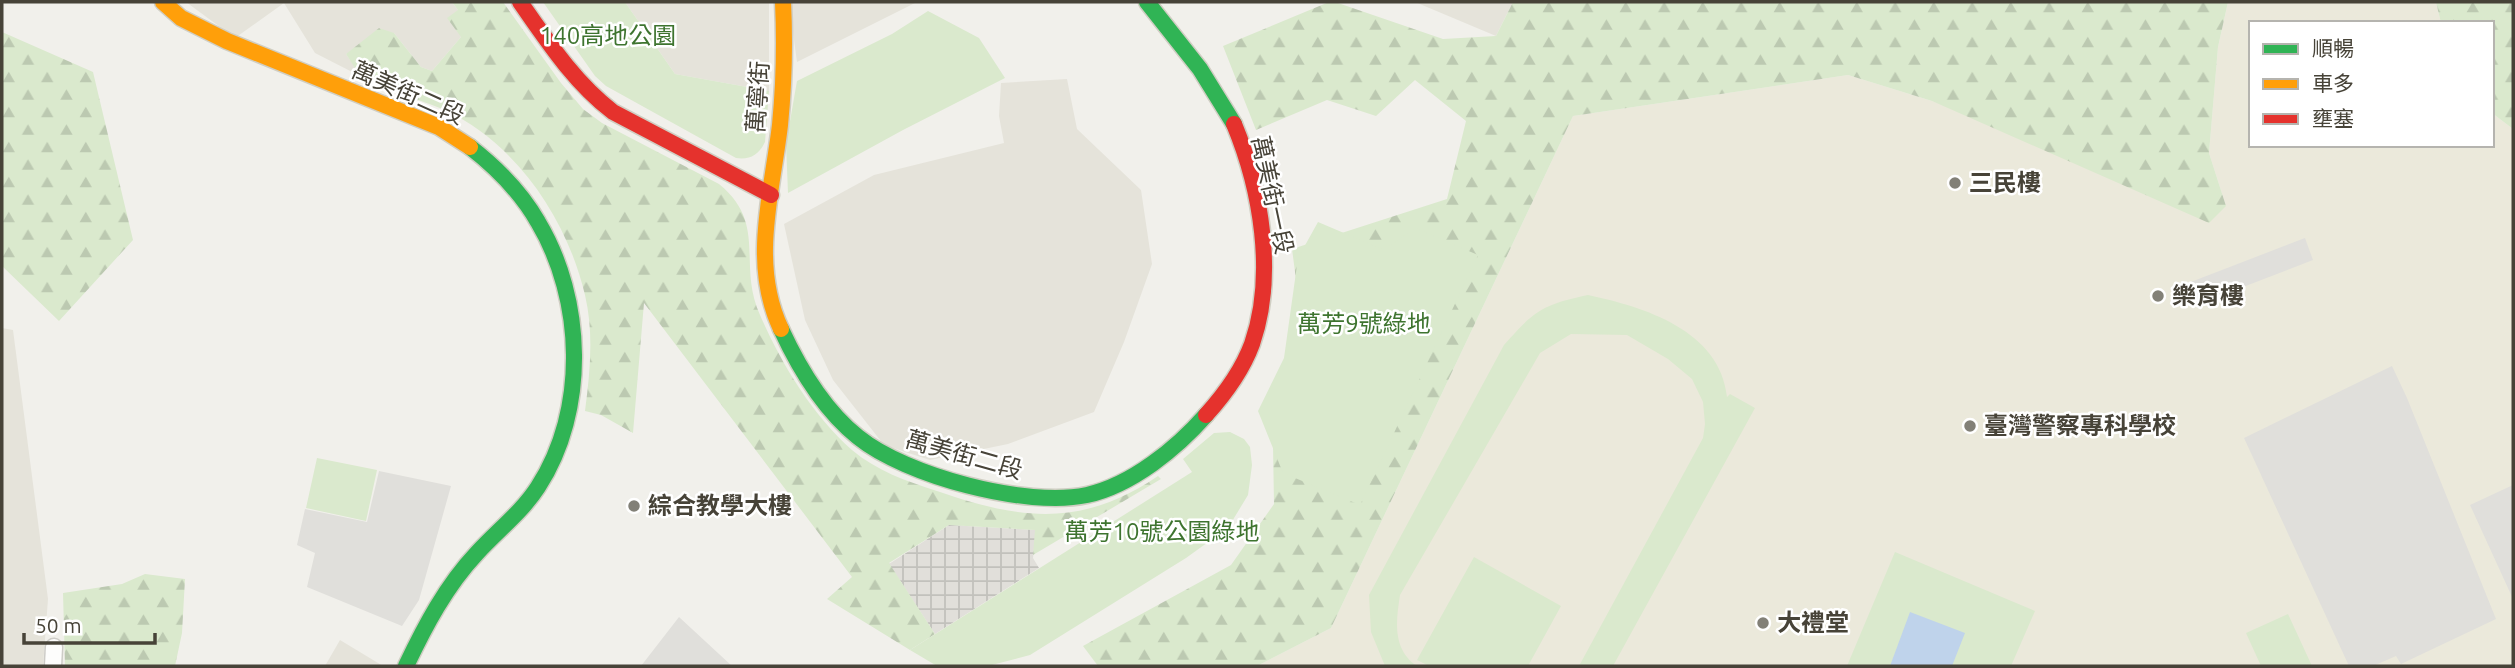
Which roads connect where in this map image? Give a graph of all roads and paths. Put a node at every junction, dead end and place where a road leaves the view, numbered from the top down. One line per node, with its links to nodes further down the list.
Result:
1 (163, 2): 9 (street, 萬美街二段)
2 (520, 2): 5 (street)
3 (783, 2): 5 (street, 萬寧街)
4 (1147, 2): 6 (street, 萬美街一段)
5 (771, 195): 6 (street, 萬美街二段)
6 (1236, 378)
7 (54, 647): 8 (street)
8 (53, 666)
9 (406, 666)

